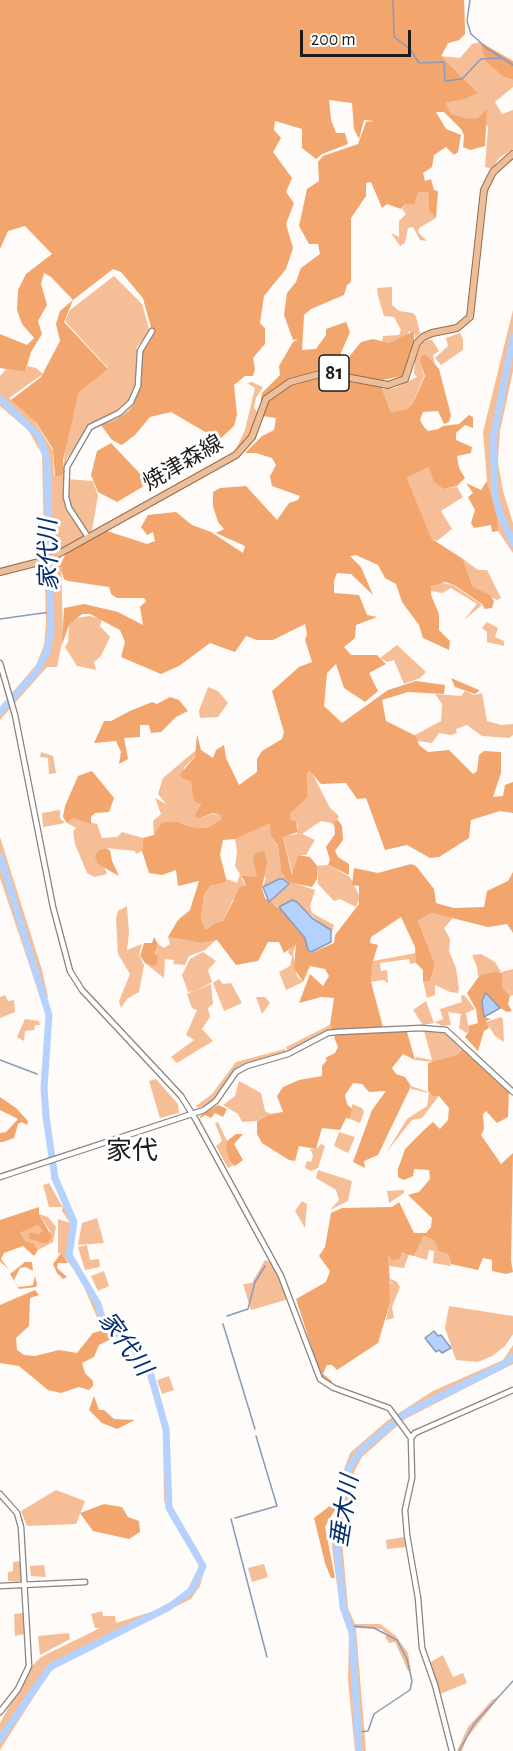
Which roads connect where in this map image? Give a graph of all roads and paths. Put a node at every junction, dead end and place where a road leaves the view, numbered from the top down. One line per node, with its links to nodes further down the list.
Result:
1 (513, 154): 3 (main road, 焼津森線 / 81)
2 (152, 331): 3 (street)
3 (88, 537): 4 (main road, 焼津森線 / 81)
4 (0, 572)
5 (0, 663): 7 (street)
6 (513, 1092): 7 (street)
7 (193, 1114): 8 (street); 10 (street)
8 (0, 1177)
9 (513, 1390): 10 (street)
10 (411, 1438): 16 (street)
11 (0, 1494): 13 (street)
12 (84, 1582): 13 (street)
13 (25, 1585): 14 (street); 15 (street)
14 (0, 1586)
15 (0, 1712)
16 (452, 1751)

